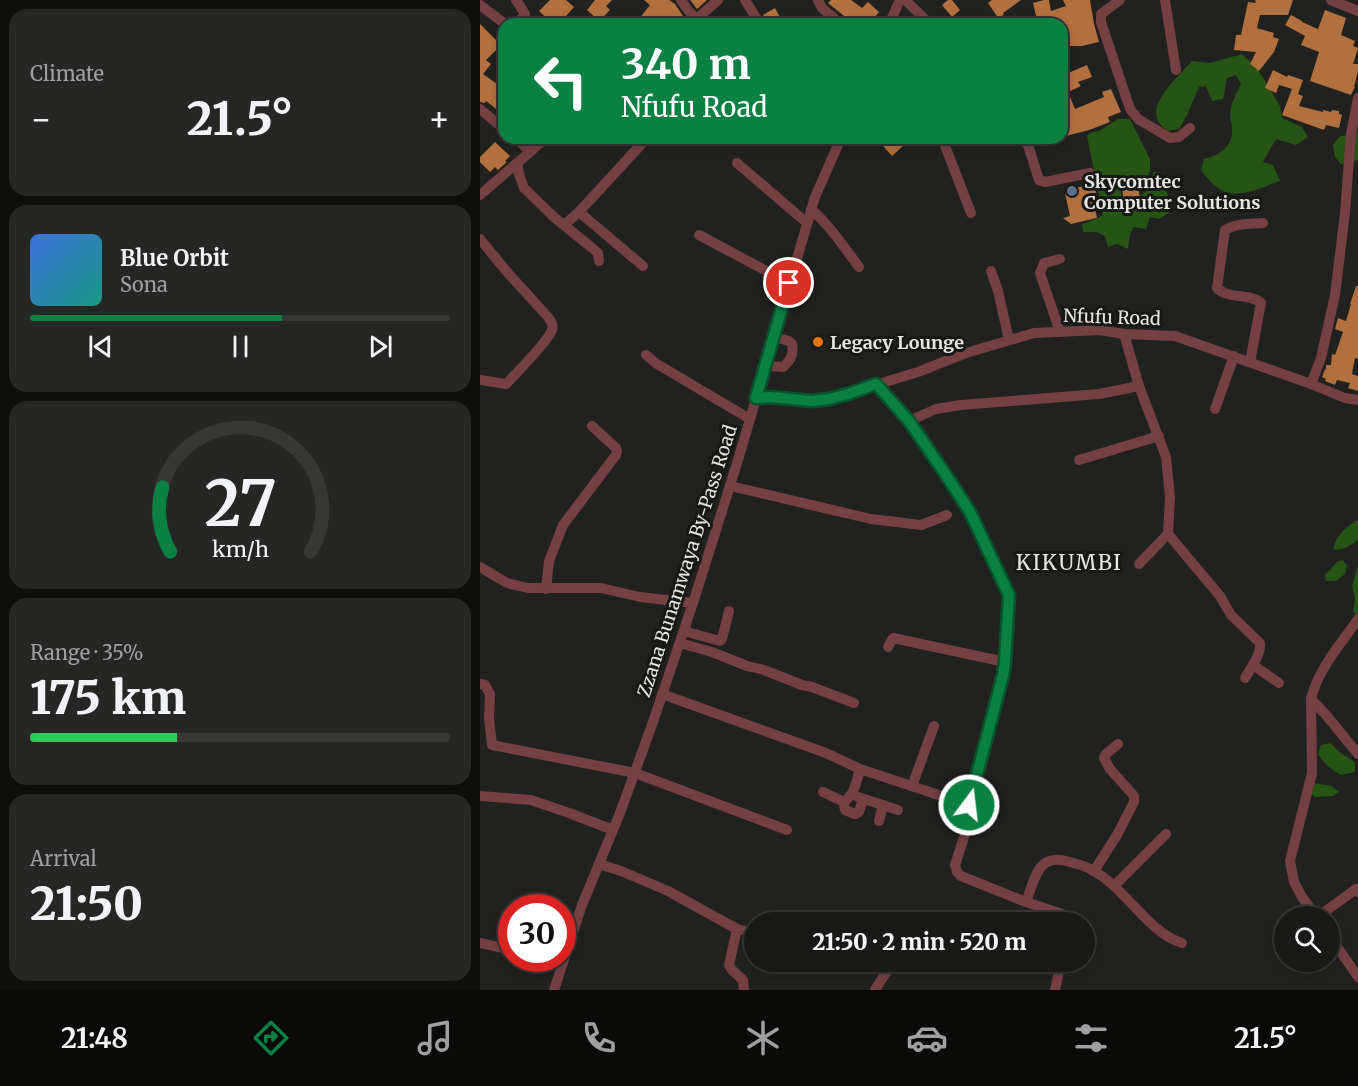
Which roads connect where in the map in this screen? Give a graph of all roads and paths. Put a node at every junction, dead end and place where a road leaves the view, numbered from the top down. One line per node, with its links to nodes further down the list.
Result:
1 (516, 0): 12 (street)
2 (681, 0): 13 (street)
3 (718, 0): 14 (street)
4 (745, 0): 15 (street)
5 (818, 0): 16 (street)
6 (902, 0): 17 (street); 18 (street)
7 (1120, 0): 24 (street)
8 (1165, 0): 20 (street)
9 (1331, 0): 11 (street)
10 (480, 5): 19 (street)
11 (1358, 11)
12 (522, 18)
13 (692, 18)
14 (698, 18)
15 (756, 18)
16 (834, 18)
17 (894, 18)
18 (923, 18)
19 (498, 19)
20 (1176, 70)
21 (1358, 98): 60 (street)
22 (480, 109): 23 (street)
23 (498, 124)
24 (1190, 128)
25 (522, 144): 31 (street)
26 (539, 144): 31 (street)
27 (641, 144): 37 (street)
28 (838, 144): 36 (street, Zzana Bunamwaya By-Pass Road)
29 (944, 144): 38 (street)
30 (1027, 144): 34 (street)
31 (530, 151): 32 (street)
32 (517, 163): 35 (street); 41 (street)
33 (737, 163): 39 (street)
34 (1090, 173)
35 (480, 195)
36 (811, 209): 39 (street, Zzana Bunamwaya By-Pass Road); 47 (street)
37 (579, 212): 41 (street); 46 (street)
38 (971, 213)
39 (807, 223): 49 (street, Zzana Bunamwaya By-Pass Road)
40 (1263, 223): 56 (street)
41 (564, 225): 45 (street)
42 (699, 235): 49 (street)
43 (480, 238): 58 (street)
44 (1060, 259): 50 (street)
45 (599, 261)
46 (643, 266)
47 (859, 267)
48 (991, 271): 53 (street)
49 (789, 283): 52 (street, Zzana Bunamwaya By-Pass Road)
50 (1060, 332): 51 (street, Nfufu Road); 53 (street, Nfufu Road)
51 (1124, 334): 55 (street, Nfufu Road); 61 (street)
52 (774, 337): 57 (street, Zzana Bunamwaya By-Pass Road); 57 (street)
53 (1009, 340): 59 (street, Nfufu Road)
54 (646, 355): 65 (street)
55 (1234, 356): 56 (street, Nfufu Road); 64 (street)
56 (1250, 362): 60 (street, Nfufu Road)
57 (765, 366): 62 (street, Zzana Bunamwaya By-Pass Road)
58 (480, 380)
59 (876, 384): 62 (street, Nfufu Road); 66 (street)
60 (1311, 384): 63 (street, Nfufu Road)
61 (1139, 386): 66 (street); 68 (street)
62 (756, 398): 65 (street, Zzana Bunamwaya By-Pass Road)
63 (1358, 400)
64 (1215, 409)
65 (750, 419): 70 (street, Zzana Bunamwaya By-Pass Road)
66 (909, 421): 82 (street)
67 (592, 426): 75 (street)
68 (1159, 436): 69 (street); 72 (street)
69 (1079, 460)
70 (730, 486): 71 (street); 76 (street, Zzana Bunamwaya By-Pass Road)
71 (947, 515)
72 (1168, 534): 73 (street); 83 (street)
73 (1139, 564)
74 (480, 567): 75 (street)
75 (546, 589): 76 (street)
76 (693, 603): 79 (street, Zzana Bunamwaya By-Pass Road)
77 (729, 611): 79 (street)
78 (1358, 619): 88 (street)
79 (684, 631): 80 (street, Zzana Bunamwaya By-Pass Road)
80 (680, 643): 87 (street, Zzana Bunamwaya By-Pass Road); 89 (street)
81 (888, 647): 82 (street)
82 (1005, 662): 101 (street)
83 (1253, 665): 84 (street); 85 (street)
84 (1245, 678)
85 (1279, 683)
86 (480, 684): 94 (street)
87 (662, 694): 93 (street); 94 (street, Zzana Bunamwaya By-Pass Road)
88 (1311, 699): 92 (street); 112 (street)
89 (854, 703)
90 (934, 726): 95 (street)
91 (1118, 744): 108 (street)
92 (1358, 754)
93 (860, 768): 95 (street); 98 (street)
94 (635, 773): 104 (street, Zzana Bunamwaya By-Pass Road); 105 (street)
95 (912, 786): 101 (street)
96 (823, 792): 98 (street)
97 (480, 796): 104 (street)
98 (848, 798): 99 (street); 99 (street)
99 (863, 799): 100 (street)
100 (883, 805): 102 (street); 103 (street)
101 (969, 805): 111 (street)
102 (898, 810)
103 (879, 821)
104 (613, 830): 107 (street, Zzana Bunamwaya By-Pass Road)
105 (787, 830)
106 (1166, 834): 109 (street)
107 (599, 864): 115 (street, Zzana Bunamwaya By-Pass Road); 116 (street)
108 (1094, 871): 109 (street); 111 (street)
109 (1114, 886): 119 (street)
110 (1357, 889): 113 (street)
111 (1026, 902): 114 (street)
112 (1310, 906)
113 (1332, 906)
114 (1056, 912)
115 (576, 923)
116 (737, 929): 117 (street); 127 (street)
117 (744, 931)
118 (480, 943): 120 (street)
119 (1182, 943)
120 (498, 947)
121 (1340, 951): 125 (street)
122 (560, 972): 126 (street, Zzana Bunamwaya By-Pass Road)
123 (886, 972): 128 (street)
124 (1059, 972): 129 (street)
125 (1358, 977)
126 (554, 990)
127 (744, 990)
128 (875, 990)
129 (1055, 990)

